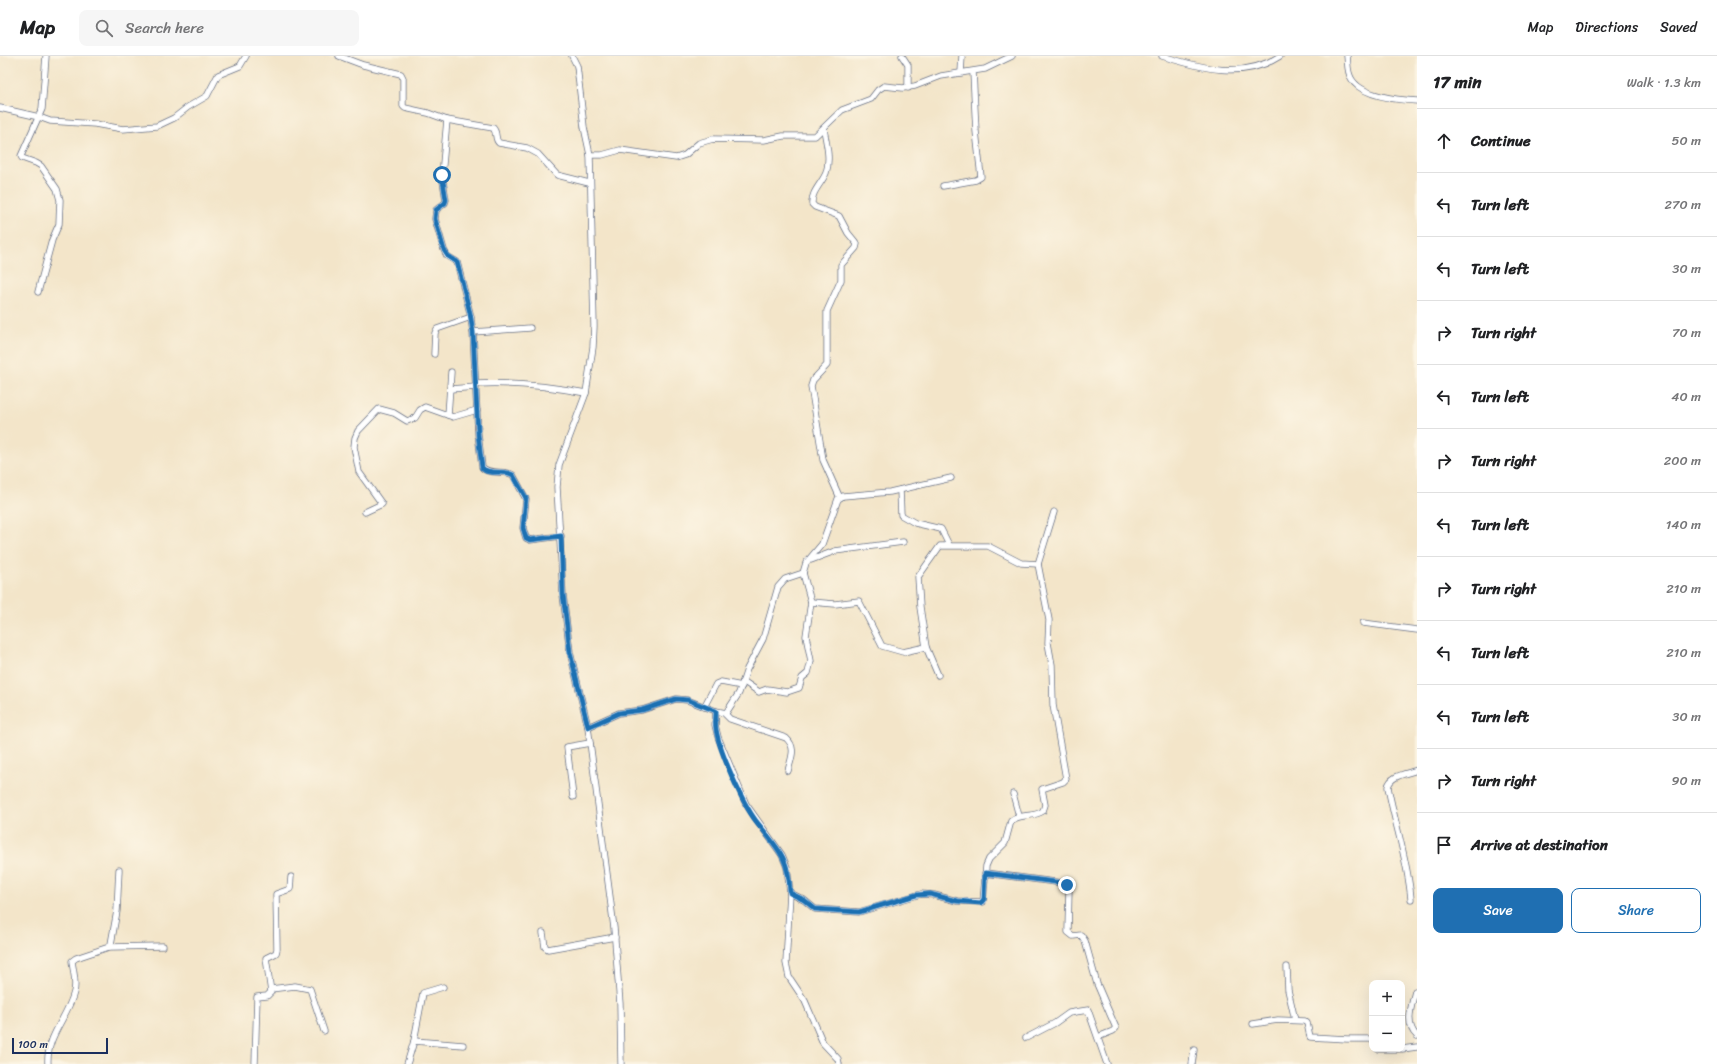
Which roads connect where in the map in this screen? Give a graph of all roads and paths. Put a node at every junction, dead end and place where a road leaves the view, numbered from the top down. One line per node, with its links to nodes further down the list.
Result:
1 (46, 56): 17 (street)
2 (246, 56): 17 (street)
3 (339, 56): 18 (street)
4 (572, 56): 20 (street)
5 (902, 56): 14 (street)
6 (962, 56): 13 (street)
7 (1012, 56): 11 (street)
8 (1162, 56): 9 (street)
9 (1280, 56)
10 (1347, 56): 15 (street)
11 (1003, 58): 12 (street)
12 (973, 72): 13 (street); 22 (street)
13 (961, 73): 14 (street)
14 (908, 88): 19 (street)
15 (1417, 101)
16 (0, 108): 17 (street)
17 (39, 117): 23 (street)
18 (447, 120): 21 (street); 24 (street)
19 (824, 129): 20 (street); 36 (street)
20 (590, 155): 21 (street)
21 (589, 183): 31 (street)
22 (943, 186)
23 (38, 292)
24 (470, 317): 26 (street); 27 (street)
25 (530, 328): 26 (street)
26 (473, 332): 29 (street)
27 (434, 354)
28 (451, 372): 30 (street)
29 (476, 385): 30 (street); 31 (street); 32 (street)
30 (450, 389): 33 (street)
31 (586, 393): 39 (street)
32 (477, 410): 33 (street); 39 (street)
33 (448, 415): 37 (street)
34 (951, 478): 35 (street)
35 (900, 490): 36 (street); 41 (street)
36 (840, 498): 42 (street)
37 (365, 512)
38 (1054, 512): 43 (street)
39 (561, 536): 54 (street)
40 (903, 542): 42 (street)
41 (948, 545): 43 (street); 48 (street)
42 (808, 561): 44 (street)
43 (1038, 564): 60 (street)
44 (803, 573): 45 (street); 50 (street)
45 (811, 602): 48 (street); 50 (street)
46 (1363, 623): 47 (street)
47 (1417, 630)
48 (926, 647): 49 (street)
49 (938, 675)
50 (742, 683): 51 (street); 53 (street)
51 (704, 707): 52 (street); 54 (street)
52 (716, 711): 53 (street); 64 (street)
53 (724, 713): 57 (street)
54 (588, 727): 55 (street)
55 (590, 743): 59 (street); 67 (street)
56 (1417, 770): 65 (street)
57 (788, 771)
58 (1013, 794): 60 (street)
59 (573, 797)
60 (1019, 816): 62 (street)
61 (119, 870): 69 (street)
62 (985, 873): 64 (street); 78 (street)
63 (291, 877): 72 (street)
64 (790, 893): 90 (street)
65 (1411, 899)
66 (543, 933): 67 (street)
67 (614, 937): 89 (street)
68 (163, 946): 69 (street)
69 (109, 947): 86 (street)
70 (1287, 967): 74 (street)
71 (443, 987): 81 (street)
72 (271, 989): 76 (street); 87 (street)
73 (1415, 991): 77 (street)
74 (1295, 1020): 75 (street); 80 (street)
75 (1253, 1024)
76 (324, 1031)
77 (1417, 1036)
78 (1098, 1037): 79 (street); 91 (street)
79 (1026, 1038)
80 (1369, 1039)
81 (414, 1041): 82 (street); 88 (street)
82 (463, 1045)
83 (1417, 1047): 84 (street)
84 (1405, 1049)
85 (1194, 1050): 92 (street)
86 (48, 1064)
87 (255, 1064)
88 (406, 1064)
89 (621, 1064)
90 (840, 1064)
91 (1107, 1064)
92 (1192, 1064)

